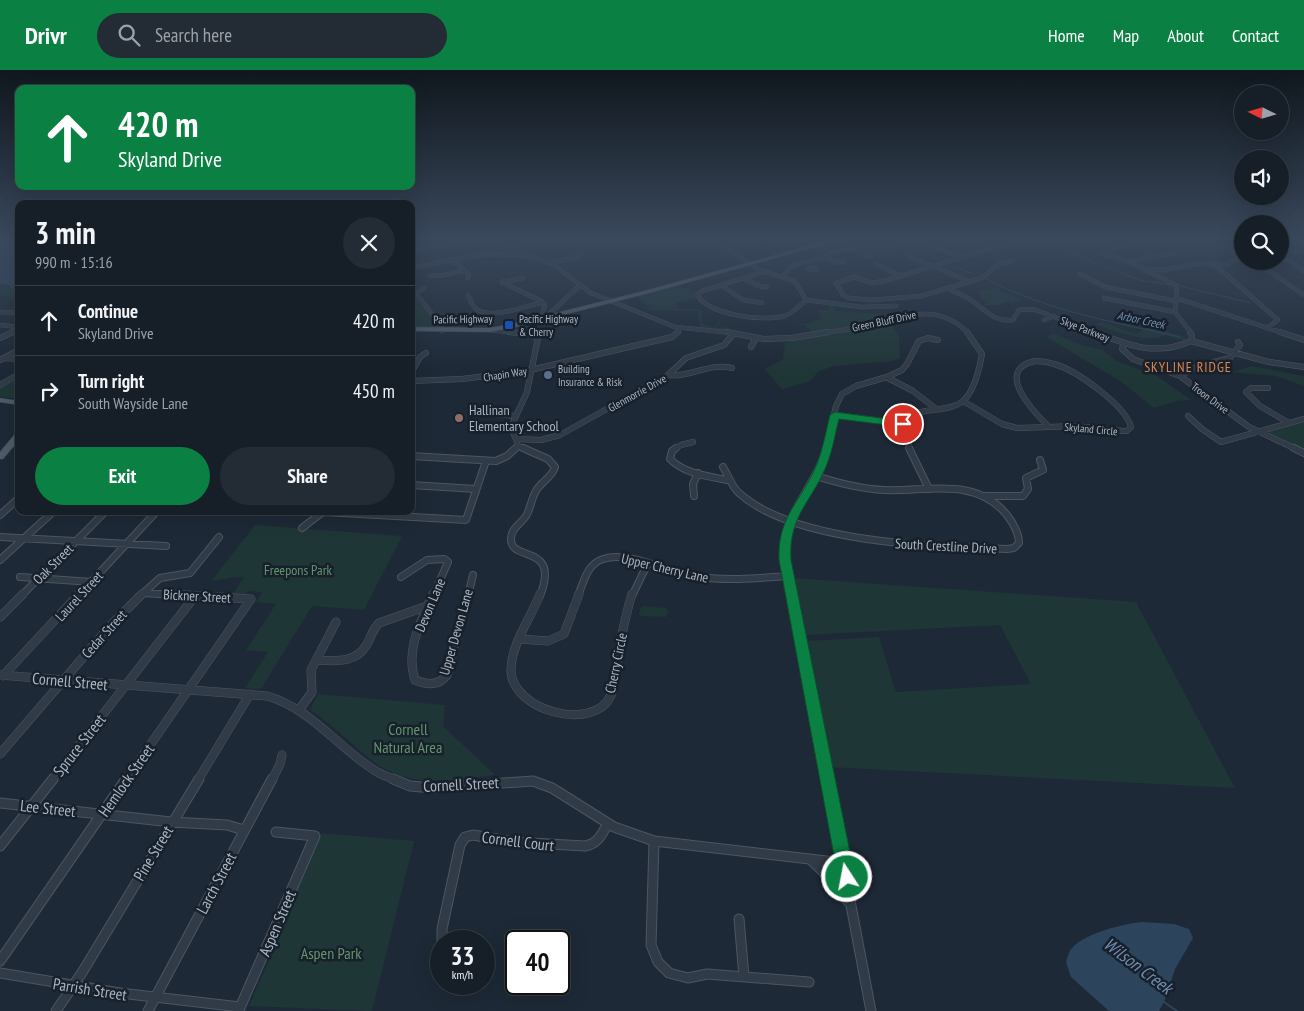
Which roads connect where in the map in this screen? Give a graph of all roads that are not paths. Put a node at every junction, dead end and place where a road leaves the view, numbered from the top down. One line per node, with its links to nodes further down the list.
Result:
1 (506, 284): 24 (street)
2 (577, 284): 13 (street)
3 (674, 284): 23 (main road, Pacific Highway)
4 (727, 284): 14 (street)
5 (755, 284): 16 (street)
6 (798, 284): 22 (street)
7 (837, 284): 17 (street)
8 (959, 284): 17 (street)
9 (1096, 284): 21 (street)
10 (1176, 284): 21 (street)
11 (1236, 284): 38 (street)
12 (1290, 284): 19 (street)
13 (579, 286): 23 (street); 32 (street)
14 (720, 286): 25 (street); 30 (street)
15 (424, 288): 41 (street)
16 (767, 288)
17 (946, 288): 31 (street, Skye Parkway)
18 (468, 295): 24 (street)
19 (1304, 295)
20 (1104, 298): 28 (street)
21 (1176, 299): 28 (street); 38 (street)
22 (806, 300): 26 (street); 30 (street)
23 (609, 301): 32 (main road, Pacific Highway); 37 (street)
24 (543, 302): 32 (street)
25 (762, 303)
26 (896, 306)
27 (0, 312): 29 (street)
28 (1176, 312): 50 (street)
29 (15, 313)
30 (730, 314): 33 (street)
31 (1054, 316): 34 (street); 44 (street, Skye Parkway)
32 (545, 318): 43 (main road, Pacific Highway)
33 (722, 318)
34 (1044, 320)
35 (0, 325): 36 (street)
36 (15, 327)
37 (680, 328): 45 (street); 65 (street, Chapin Way)
38 (1268, 328): 51 (street)
39 (415, 329): 41 (main road, Pacific Highway)
40 (15, 330): 47 (street)
41 (442, 330): 42 (main road, Pacific Highway)
42 (488, 330): 43 (main road, Pacific Highway)
43 (509, 330): 65 (street)
44 (1092, 331): 46 (street); 53 (street, Skye Parkway)
45 (734, 333): 48 (street, Green Bluff Drive); 67 (street, Glenmorrie Drive)
46 (1084, 335)
47 (0, 338)
48 (756, 338): 54 (street); 74 (street, Green Bluff Drive)
49 (938, 340): 69 (street)
50 (1191, 340): 53 (street, Skye Parkway); 57 (street)
51 (1304, 340)
52 (1238, 342): 57 (street)
53 (1124, 343): 68 (street, Troon Drive)
54 (751, 347)
55 (15, 352): 58 (street)
56 (426, 353): 61 (street)
57 (1235, 353): 62 (street); 68 (street)
58 (1, 358): 59 (street)
59 (15, 359)
60 (1288, 359): 62 (street)
61 (415, 366)
62 (1294, 366): 64 (street)
63 (732, 368): 67 (street)
64 (1304, 368)
65 (531, 370): 70 (street, Chapin Way); 79 (street)
66 (15, 376): 71 (street)
67 (668, 376): 87 (street, Glenmorrie Drive)
68 (1180, 376): 85 (street, Troon Drive)
69 (888, 378): 76 (street); 78 (street)
70 (415, 381)
71 (0, 385)
72 (1268, 388): 82 (street)
73 (0, 400): 75 (main road)
74 (963, 401): 76 (street); 84 (street, Skyland Circle)
75 (15, 402)
76 (935, 408): 83 (street)
77 (476, 412): 79 (street)
78 (835, 415): 83 (street); 96 (street)
79 (515, 416): 87 (street)
80 (1188, 416): 85 (street)
81 (1304, 418): 82 (street)
82 (1289, 423): 85 (street)
83 (907, 424): 100 (street)
84 (1050, 427): 84 (street, Skyland Circle)
85 (1257, 432): 89 (street, Troon Drive)
86 (15, 440): 91 (main road)
87 (517, 442): 93 (street); 132 (street)
88 (693, 442): 95 (street)
89 (1304, 453)
90 (415, 456): 93 (street)
91 (0, 457)
92 (1040, 460): 102 (street)
93 (486, 461): 99 (street)
94 (723, 467): 97 (street)
95 (698, 473): 97 (street); 101 (street)
96 (816, 476): 100 (street, South Crestline Drive); 110 (street)
97 (727, 480): 110 (street)
98 (415, 485): 99 (street)
99 (476, 489): 109 (street)
100 (929, 489): 102 (street, South Crestline Drive)
101 (694, 496)
102 (984, 496): 110 (street, South Crestline Drive)
103 (15, 502): 104 (street)
104 (0, 515)
105 (50, 515): 114 (street)
106 (102, 515): 115 (street, Oak Street)
107 (153, 515): 116 (street, Laurel Street)
108 (320, 515): 111 (street)
109 (377, 515)
110 (791, 520): 121 (street)
111 (302, 528)
112 (0, 537): 114 (street)
113 (219, 537): 126 (street, Cedar Street)
114 (24, 538): 115 (street); 118 (street)
115 (76, 541): 116 (street); 124 (street, Oak Street)
116 (127, 544): 117 (street); 125 (street, Laurel Street)
117 (166, 546)
118 (0, 560)
119 (647, 565): 121 (street, Upper Cherry Lane); 132 (street, Upper Cherry Lane); 132 (street, Cherry Circle)
120 (472, 575): 134 (street, Upper Devon Lane)
121 (788, 576): 153 (street)
122 (20, 577): 124 (street)
123 (401, 577): 129 (street, Devon Lane)
124 (38, 579): 125 (street); 130 (street, Oak Street)
125 (92, 582): 135 (street, Laurel Street)
126 (143, 593): 127 (street, Bickner Street); 136 (street, Cedar Street)
127 (195, 596): 128 (street, Bickner Street); 137 (street, Spruce Street)
128 (251, 599): 138 (street, Hemlock Street)
129 (427, 606): 133 (street); 134 (street, Devon Lane)
130 (0, 617)
131 (336, 622): 133 (street)
132 (519, 639)
133 (316, 660): 140 (street)
134 (411, 671)
135 (1, 677): 136 (street, Cornell Street)
136 (62, 681): 137 (street, Cornell Street); 141 (street, Cedar Street)
137 (125, 686): 138 (street, Cornell Street); 144 (street, Spruce Street)
138 (186, 691): 139 (street, Cornell Street); 145 (street, Hemlock Street)
139 (250, 694): 140 (street, Cornell Street); 146 (street, Pine Street)
140 (299, 710): 147 (street, Cornell Street)
141 (0, 754)
142 (282, 755): 148 (street, Larch Street)
143 (0, 803): 144 (street, Lee Street)
144 (30, 807): 145 (street, Lee Street); 151 (street, Spruce Street)
145 (101, 815): 146 (street, Lee Street); 157 (street, Hemlock Street)
146 (171, 822): 148 (street, Lee Street); 161 (street, Pine Street)
147 (608, 823): 150 (street, Cornell Street); 156 (street, Cornell Court)
148 (244, 830): 162 (street, Larch Street)
149 (276, 832): 163 (street, Aspen Street)
150 (654, 841): 152 (street, Cornell Street); 159 (street)
151 (0, 846)
152 (810, 859): 153 (street, Cornell Street); 154 (street)
153 (844, 863): 154 (street)
154 (852, 906): 166 (street)
155 (739, 918): 159 (street)
156 (442, 930)
157 (0, 961)
158 (0, 973): 161 (street, Parrish Street)
159 (744, 977): 160 (street)
160 (809, 982)
161 (71, 987): 162 (street, Parrish Street); 164 (street, Pine Street)
162 (154, 999): 163 (street, Parrish Street); 165 (street, Larch Street)
163 (239, 1009)
164 (56, 1011)
165 (148, 1011)
166 (872, 1011)

